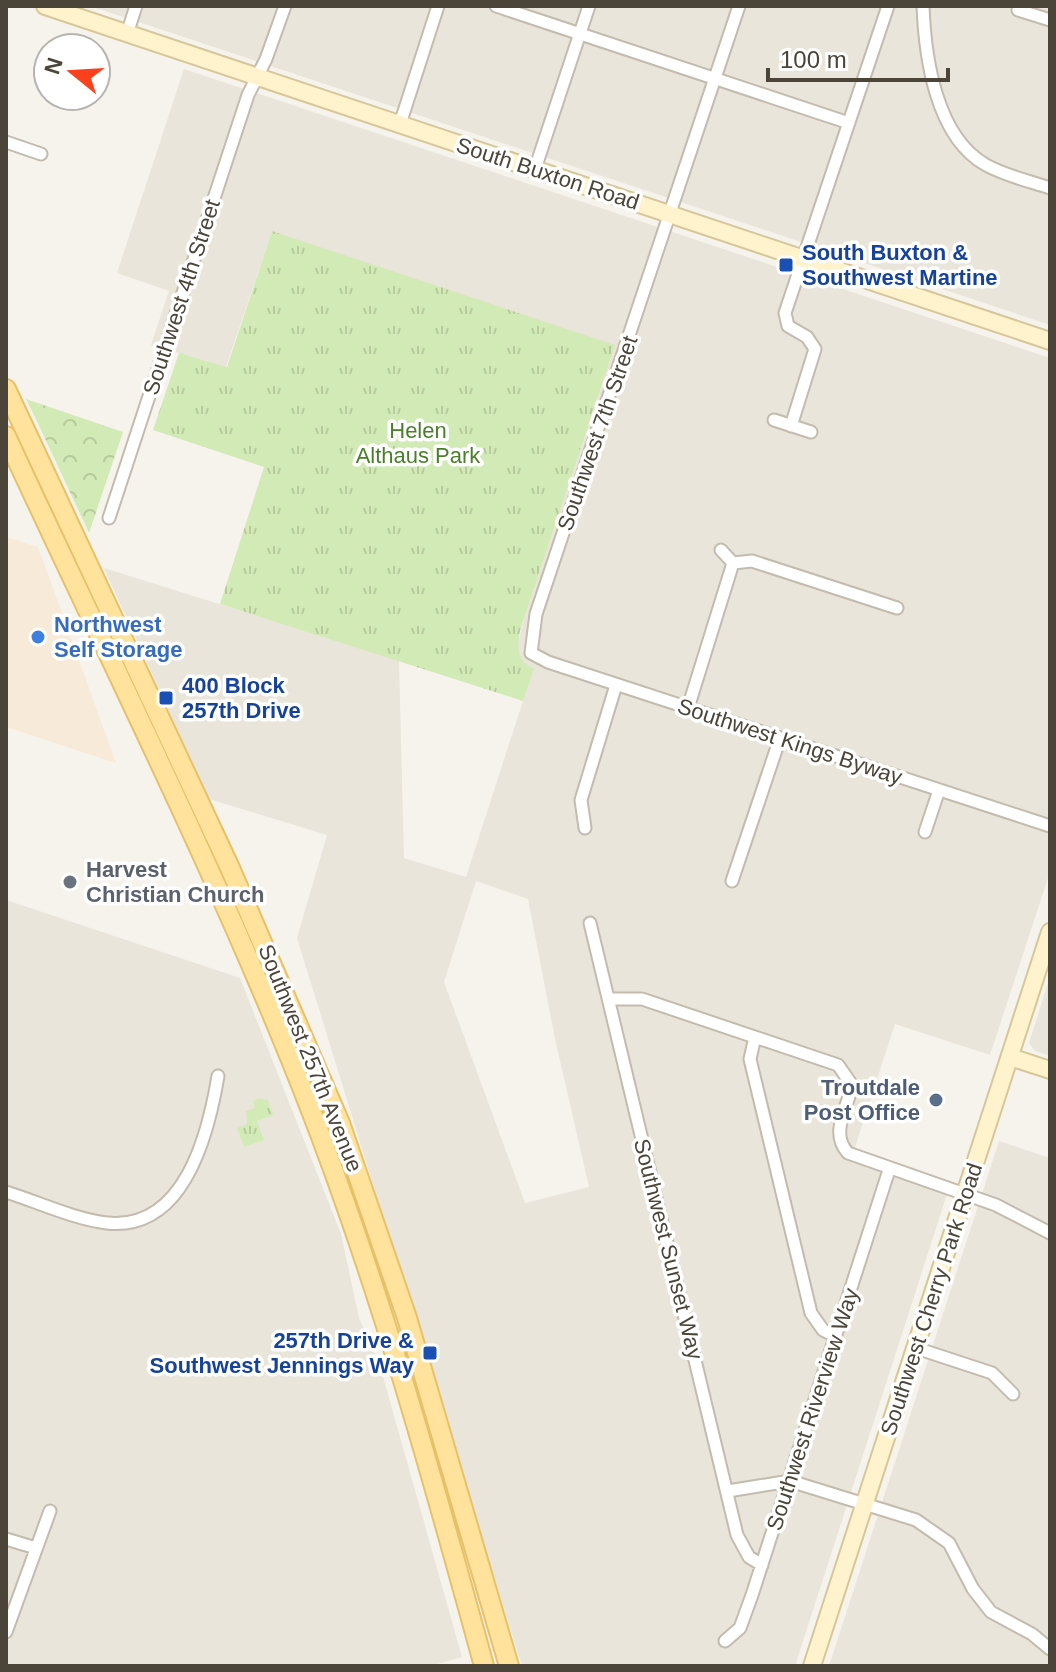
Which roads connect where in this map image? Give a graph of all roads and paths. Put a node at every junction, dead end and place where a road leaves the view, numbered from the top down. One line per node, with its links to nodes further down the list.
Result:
1 (45, 6): 13 (main road, South Buxton Road)
2 (136, 6): 13 (street)
3 (285, 6): 14 (street, Southwest 4th Street)
4 (438, 6): 17 (street)
5 (496, 6): 12 (street)
6 (589, 6): 12 (street)
7 (739, 6): 15 (street, Southwest 7th Street)
8 (888, 6): 16 (street)
9 (923, 6): 21 (street)
10 (1018, 10): 11 (street)
11 (1050, 20)
12 (580, 33): 15 (street); 20 (street)
13 (127, 34): 14 (main road, South Buxton Road)
14 (258, 77): 17 (main road, South Buxton Road); 30 (street, Southwest 4th Street)
15 (715, 78): 16 (street); 22 (street, Southwest 7th Street)
16 (849, 123): 23 (street)
17 (400, 124): 20 (main road, South Buxton Road)
18 (6, 142): 19 (street)
19 (41, 154)
20 (535, 169): 22 (main road, South Buxton Road)
21 (1050, 188)
22 (671, 215): 23 (main road, South Buxton Road); 34 (street, Southwest 7th Street)
23 (804, 259): 24 (main road, South Buxton Road); 27 (street)
24 (1050, 341)
25 (6, 389): 68 (main road, Southwest 257th Avenue)
26 (774, 420): 27 (street)
27 (791, 426): 28 (street)
28 (811, 432)
29 (6, 436): 67 (main road, Southwest 257th Avenue)
30 (109, 518)
31 (721, 550): 32 (street)
32 (733, 563): 33 (street); 36 (street)
33 (897, 608)
34 (531, 653): 35 (street, Southwest Kings Byway)
35 (616, 685): 36 (street, Southwest Kings Byway); 40 (street)
36 (688, 708): 37 (street, Southwest Kings Byway)
37 (780, 738): 38 (street, Southwest Kings Byway); 42 (street)
38 (939, 790): 39 (street, Southwest Kings Byway); 41 (street)
39 (1050, 826)
40 (585, 828)
41 (925, 832)
42 (732, 881)
43 (590, 923): 45 (street, Southwest Sunset Way)
44 (1050, 932): 47 (main road, Southwest Cherry Park Road)
45 (609, 999): 46 (street); 58 (street, Southwest Sunset Way)
46 (755, 1037): 50 (street); 54 (street)
47 (1010, 1057): 48 (main road); 52 (main road, Southwest Cherry Park Road)
48 (1050, 1070)
49 (218, 1076): 51 (street)
50 (889, 1170): 52 (street); 54 (street, Southwest Riverview Way)
51 (6, 1192)
52 (965, 1195): 53 (street); 55 (main road, Southwest Cherry Park Road)
53 (1050, 1233)
54 (835, 1336): 57 (street, Southwest Riverview Way)
55 (916, 1348): 56 (street); 59 (main road, Southwest Cherry Park Road)
56 (1013, 1394)
57 (790, 1481): 58 (street); 59 (street); 63 (street, Southwest Riverview Way)
58 (728, 1491): 63 (street, Southwest Sunset Way)
59 (865, 1503): 66 (street); 69 (main road, Southwest Cherry Park Road)
60 (50, 1511): 62 (street)
61 (6, 1539): 62 (street)
62 (36, 1548): 64 (street)
63 (762, 1565): 65 (street, Southwest Riverview Way)
64 (6, 1632)
65 (725, 1641)
66 (1050, 1649)
67 (484, 1666)
68 (509, 1666)
69 (812, 1666)

